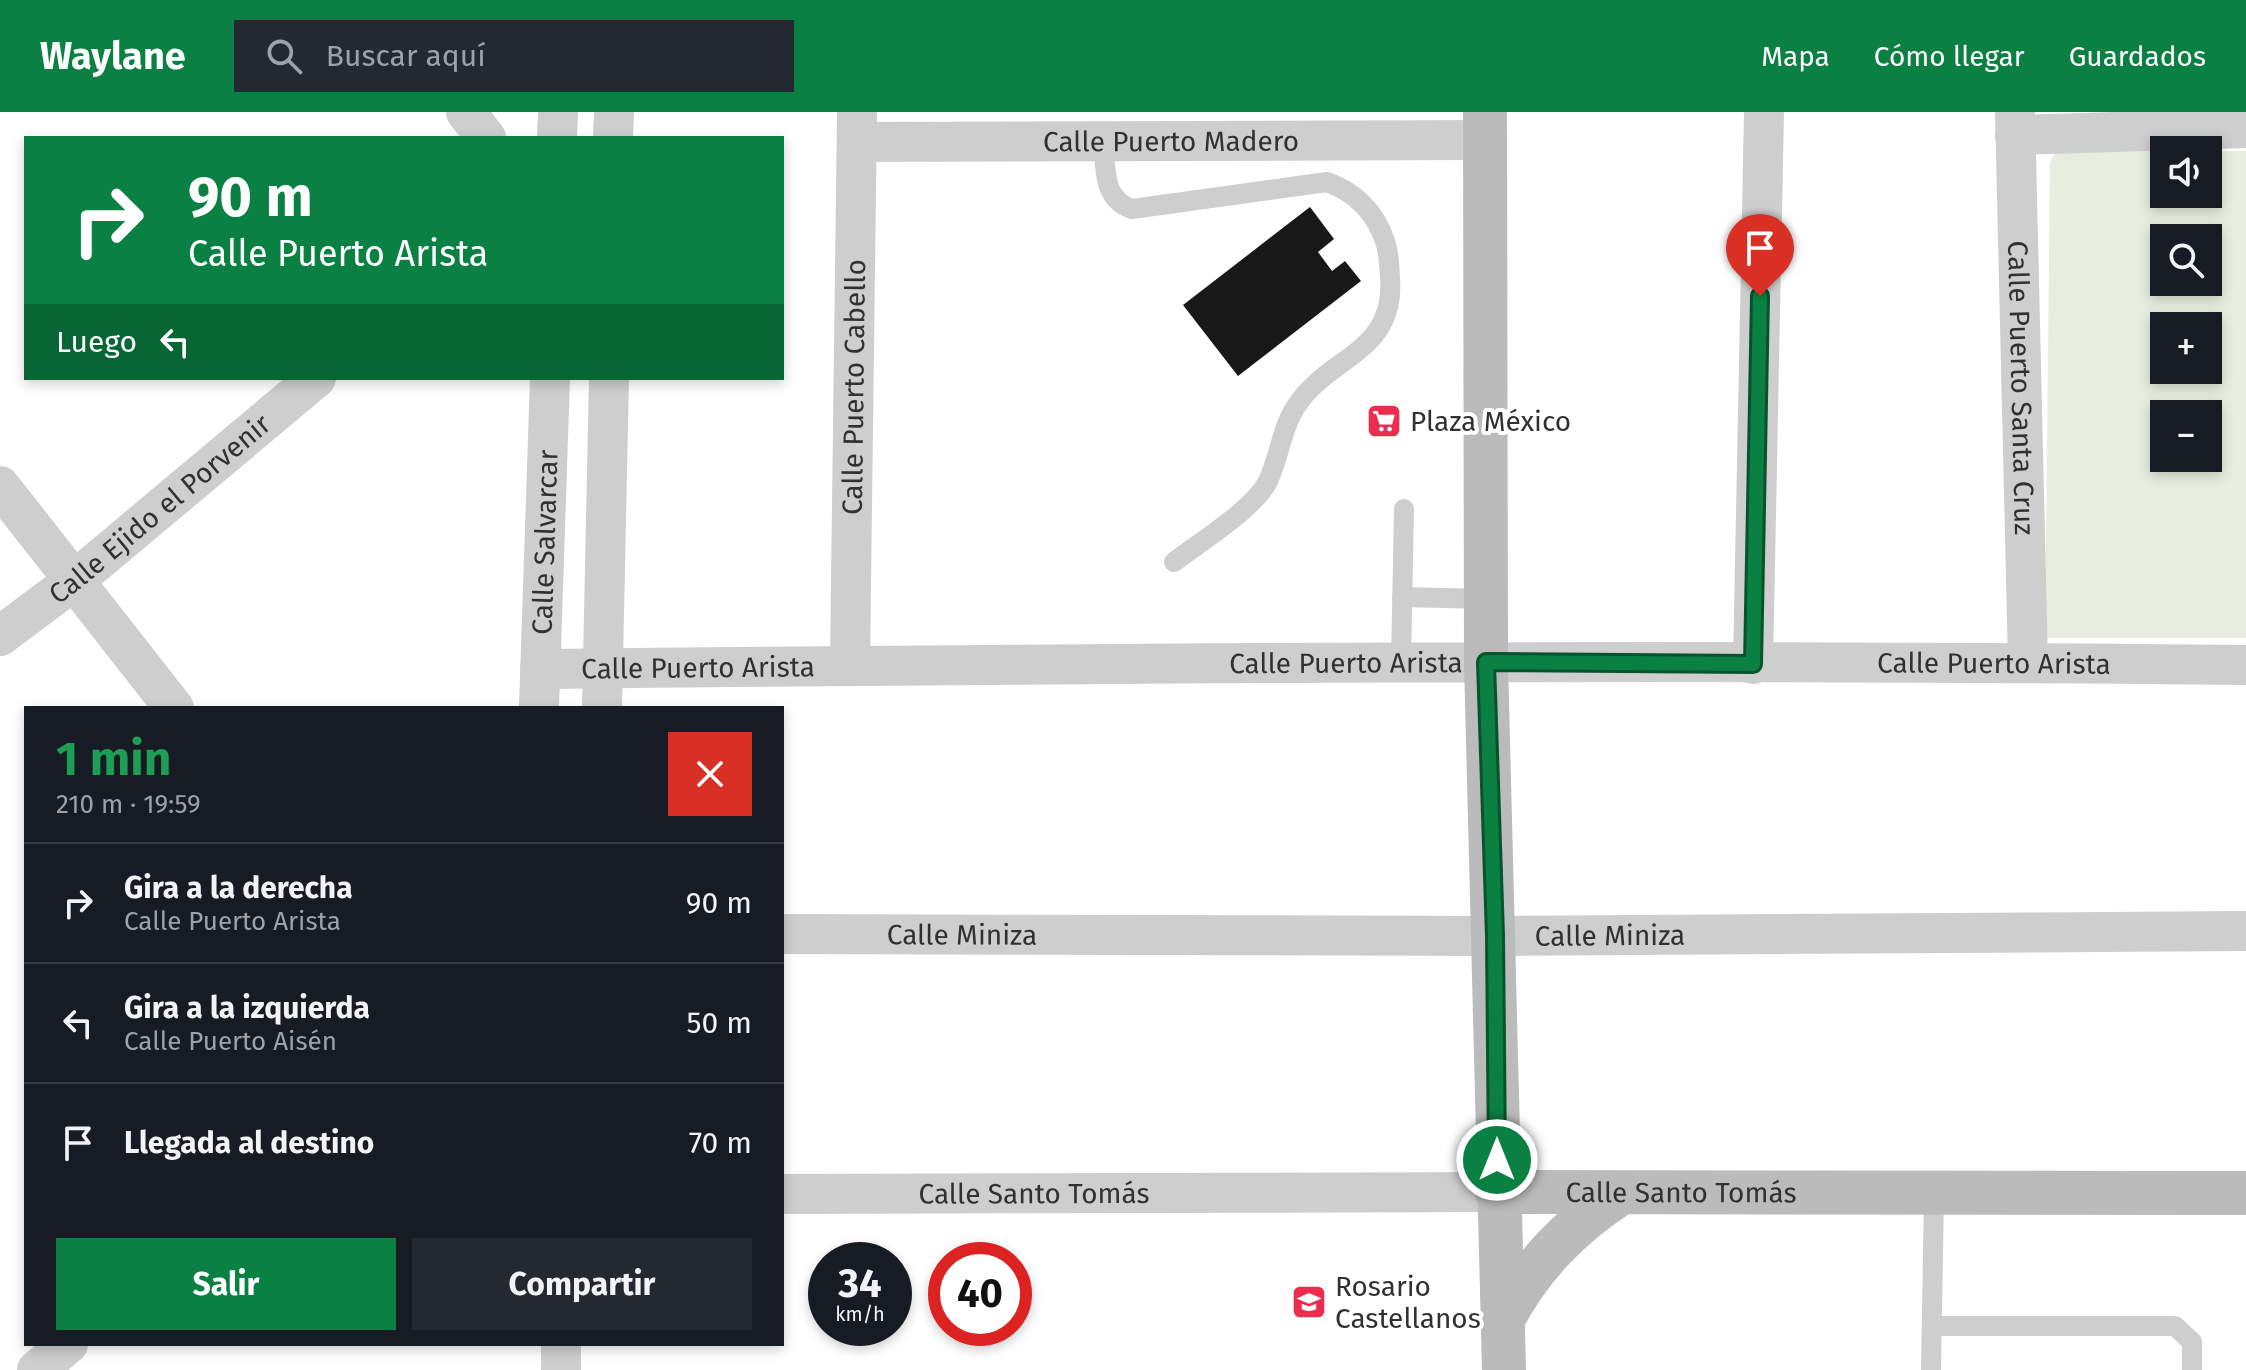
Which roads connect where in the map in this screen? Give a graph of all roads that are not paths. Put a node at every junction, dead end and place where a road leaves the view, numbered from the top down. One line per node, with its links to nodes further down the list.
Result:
1 (466, 112): 9 (street)
2 (558, 112): 10 (street)
3 (614, 112): 11 (street)
4 (1764, 112): 27 (street)
5 (2015, 124): 8 (street); 26 (street, Calle Puerto Santa Cruz)
6 (1485, 126): 12 (street, Calle Puerto Madero); 21 (street)
7 (857, 127): 12 (street, Calle Puerto Madero); 25 (street, Calle Puerto Cabello)
8 (2246, 128)
9 (484, 136)
10 (557, 136)
11 (613, 136)
12 (1103, 141): 18 (lane)
13 (314, 380): 19 (street, Calle Ejido el Porvenir)
14 (550, 380): 30 (street, Calle Salvarcar)
15 (609, 380): 29 (street)
16 (0, 486): 19 (street)
17 (1404, 509): 20 (lane)
18 (1174, 562)
19 (75, 580): 22 (street, Calle Ejido el Porvenir); 31 (street)
20 (1402, 597): 21 (lane); 23 (lane)
21 (1486, 599): 24 (street)
22 (0, 636)
23 (1401, 662): 24 (street, Calle Puerto Arista); 25 (street, Calle Puerto Arista)
24 (1486, 662): 27 (street, Calle Puerto Arista); 35 (street)
25 (850, 663): 29 (street, Calle Puerto Arista)
26 (2028, 663): 27 (street, Calle Puerto Arista); 28 (street, Calle Puerto Arista)
27 (1753, 664)
28 (2246, 665)
29 (605, 669): 30 (street, Calle Puerto Arista); 32 (street)
30 (540, 689)
31 (172, 706)
32 (602, 706)
33 (2246, 931): 35 (street, Calle Miniza)
34 (784, 934): 35 (street, Calle Miniza)
35 (1495, 936): 36 (street)
36 (1497, 1192): 37 (street, Calle Santo Tomás); 39 (street, Calle Santo Tomás); 41 (street)
37 (1621, 1193): 40 (street, Calle Santo Tomás); 41 (street)
38 (2246, 1193): 40 (street, Calle Santo Tomás)
39 (784, 1194)
40 (1934, 1194): 42 (lane)
41 (1503, 1319): 47 (street)
42 (1932, 1326): 48 (lane); 49 (lane)
43 (66, 1346): 45 (street)
44 (561, 1346): 46 (street)
45 (37, 1370)
46 (561, 1370)
47 (1504, 1370)
48 (1931, 1370)
49 (2192, 1370)

